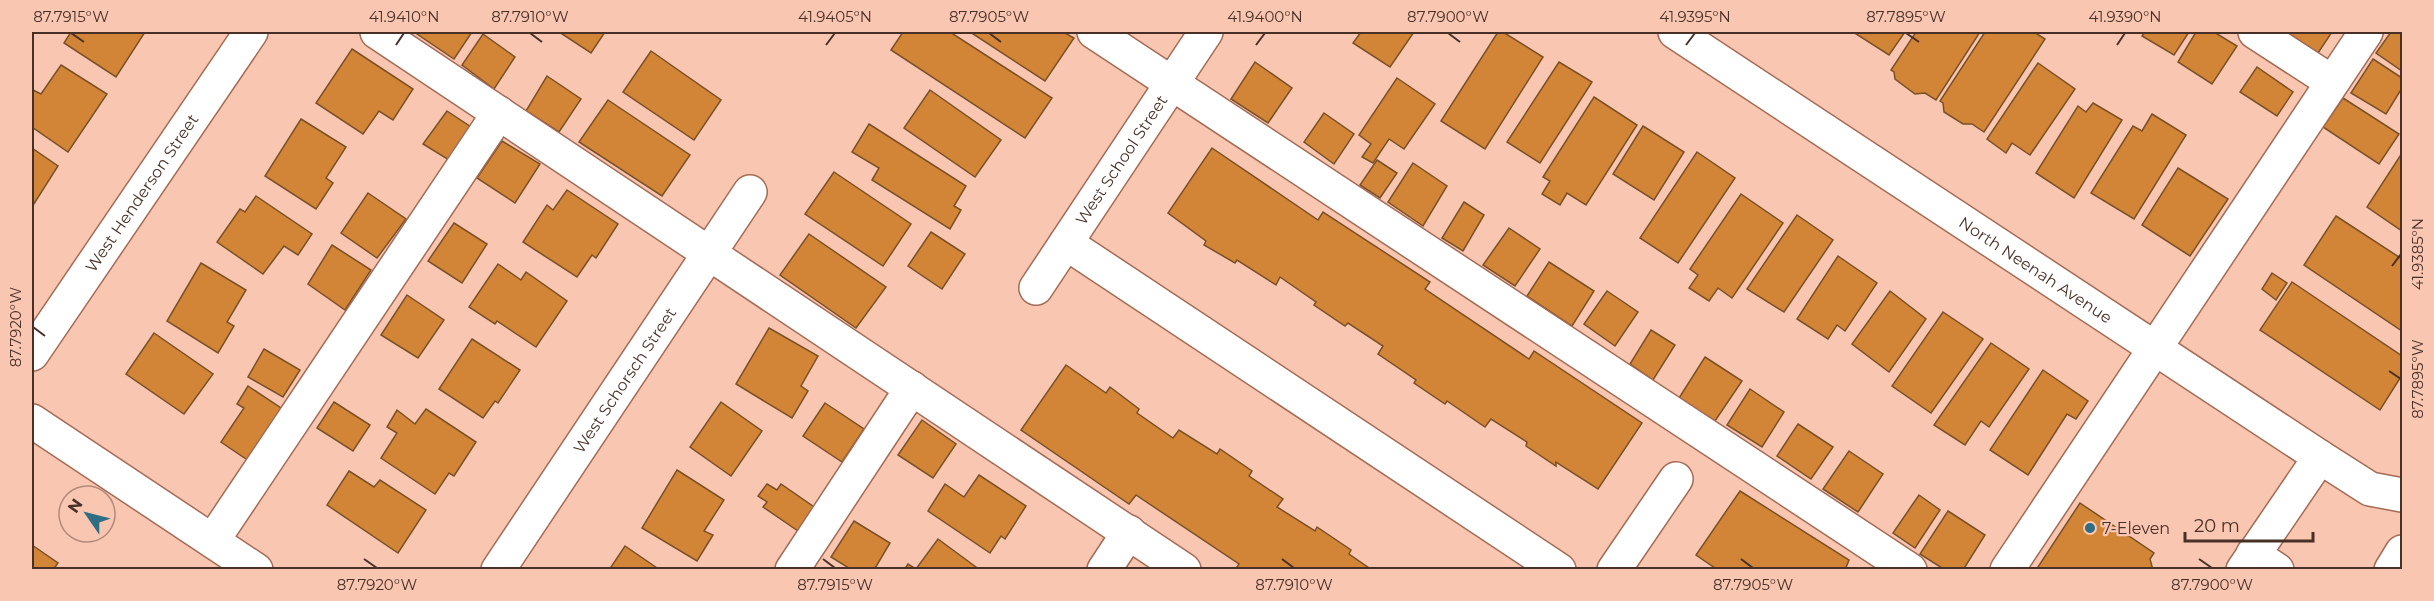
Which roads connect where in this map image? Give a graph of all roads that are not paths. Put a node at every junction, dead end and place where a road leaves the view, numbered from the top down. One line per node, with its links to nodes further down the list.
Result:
1 (251, 32): 16 (street, West Henderson Street)
2 (377, 32): 10 (street)
3 (1094, 32): 9 (street)
4 (1206, 32): 9 (street, West School Street)
5 (1675, 32): 15 (street, North Neenah Avenue)
6 (2254, 32): 8 (street)
7 (2366, 32): 8 (street)
8 (2332, 82): 15 (street)
9 (1172, 83): 12 (street, West School Street); 33 (street)
10 (499, 113): 13 (street); 23 (street)
11 (750, 192): 13 (street, West Schorsch Street)
12 (1066, 243): 14 (street, West School Street); 31 (street)
13 (709, 253): 17 (street); 27 (street, West Schorsch Street)
14 (1036, 288)
15 (2155, 348): 19 (street, North Neenah Avenue); 34 (street)
16 (32, 354)
17 (912, 388): 22 (street); 28 (street)
18 (32, 421): 23 (street)
19 (2320, 457): 21 (street, North Neenah Avenue); 25 (street)
20 (1676, 479): 32 (street)
21 (2403, 495)
22 (1129, 532): 29 (street); 30 (street)
23 (213, 540): 26 (street)
24 (2403, 552): 35 (street)
25 (2257, 564)
26 (256, 570)
27 (498, 570)
28 (792, 570)
29 (1104, 570)
30 (1184, 570)
31 (1559, 570)
32 (1614, 570)
33 (1910, 570)
34 (2007, 570)
35 (2391, 570)

